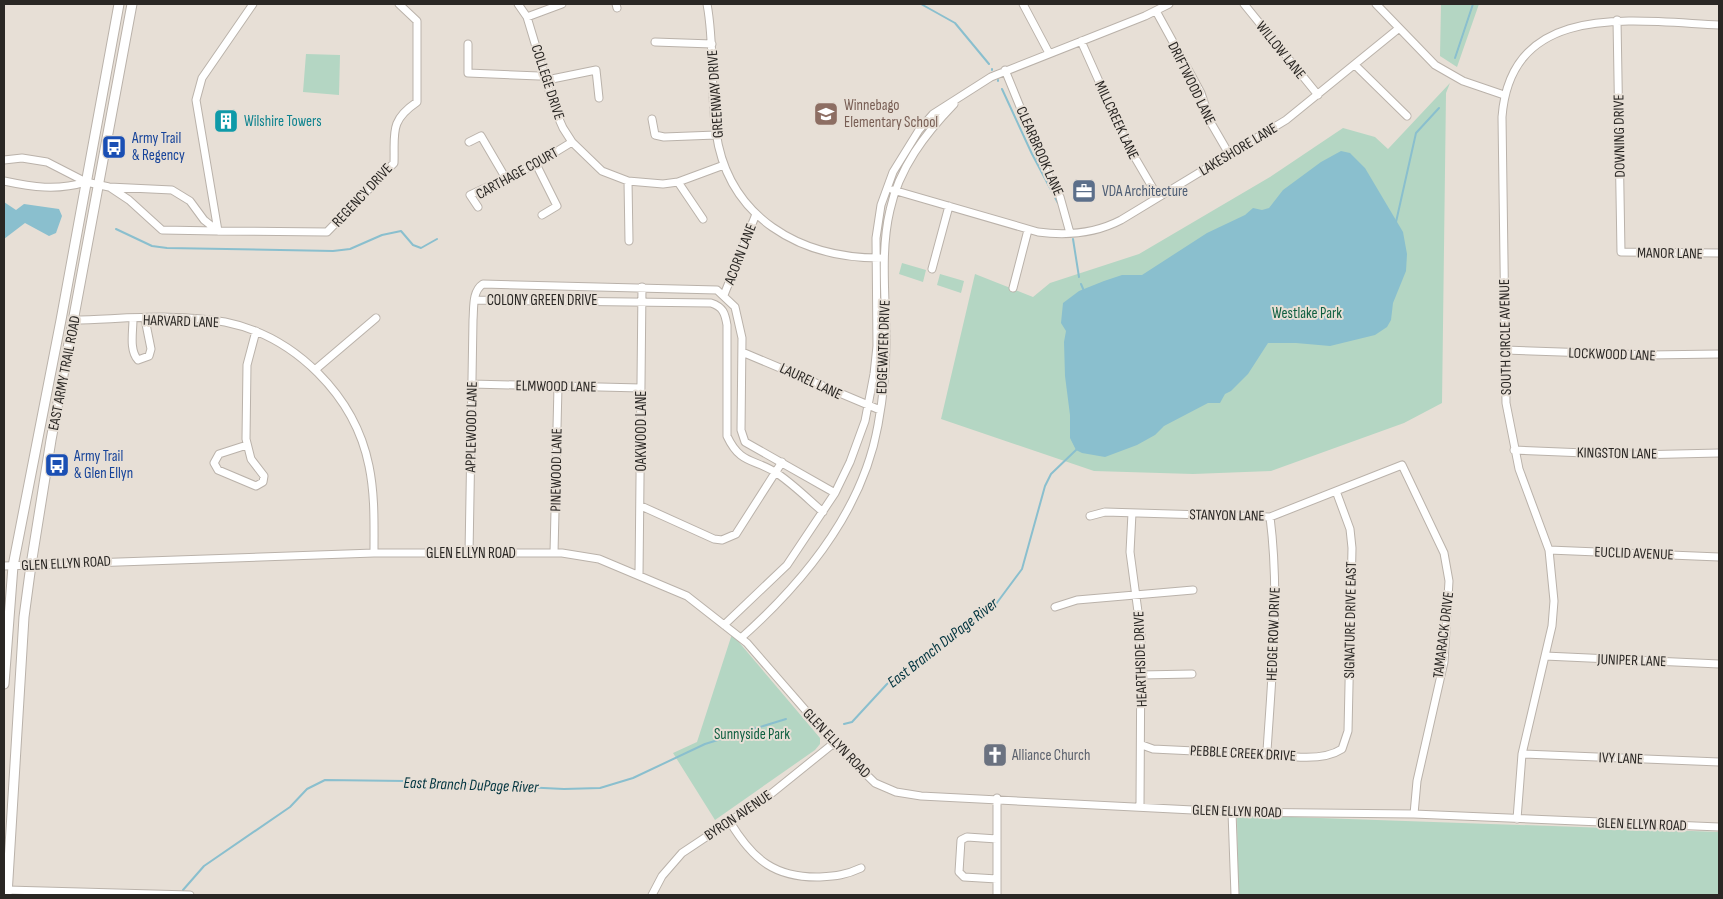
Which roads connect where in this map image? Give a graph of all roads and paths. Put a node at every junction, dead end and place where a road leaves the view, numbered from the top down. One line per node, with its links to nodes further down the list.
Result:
1 (118, 4): 41 (main road, EAST ARMY TRAIL ROAD)
2 (132, 4): 43 (main road, EAST ARMY TRAIL ROAD)
3 (253, 4): 54 (street)
4 (399, 4): 54 (street, REGENCY DRIVE)
5 (518, 4): 13 (street, COLLEGE DRIVE)
6 (560, 4): 13 (street)
7 (707, 4): 20 (street, GREENWAY DRIVE)
8 (1023, 4): 21 (street)
9 (1168, 4): 12 (street, EDGEWATER DRIVE)
10 (1244, 4): 26 (street, WILLOW LANE)
11 (1376, 4): 16 (street)
12 (1156, 11): 17 (street, EDGEWATER DRIVE); 34 (street, DRIFTWOOD LANE)
13 (527, 17): 24 (street, COLLEGE DRIVE)
14 (1617, 20): 15 (street, SOUTH CIRCLE AVENUE); 27 (street, SOUTH CIRCLE AVENUE); 57 (street, DOWNING DRIVE)
15 (1719, 25)
16 (1398, 29): 22 (street, LAKESHORE LANE); 27 (street)
17 (1081, 41): 21 (street, EDGEWATER DRIVE); 47 (street, MILLCREEK LANE)
18 (655, 42): 20 (street)
19 (468, 44): 24 (street)
20 (712, 44): 31 (street, GREENWAY DRIVE)
21 (1049, 53): 23 (street, EDGEWATER DRIVE)
22 (1355, 65): 26 (street, LAKESHORE LANE); 29 (street)
23 (1005, 70): 25 (street, EDGEWATER DRIVE); 55 (street, CLEARBROOK LANE)
24 (546, 77): 28 (street); 33 (street, COLLEGE DRIVE)
25 (962, 94): 45 (street, EDGEWATER DRIVE); 46 (street, EDGEWATER DRIVE)
26 (1318, 95): 34 (street, LAKESHORE LANE)
27 (1504, 95): 72 (street, SOUTH CIRCLE AVENUE)
28 (599, 98)
29 (1407, 116)
30 (652, 119): 31 (street)
31 (716, 135): 37 (street, GREENWAY DRIVE)
32 (469, 142): 38 (street)
33 (572, 142): 36 (street, CARTHAGE COURT); 40 (street, COLLEGE DRIVE)
34 (1229, 154): 47 (street, LAKESHORE LANE)
35 (4, 160): 41 (street, REGENCY DRIVE)
36 (536, 164): 38 (street, CARTHAGE COURT); 51 (street)
37 (724, 165): 42 (street, COLLEGE DRIVE); 50 (street, GREENWAY DRIVE)
38 (505, 177): 49 (street, CARTHAGE COURT)
39 (4, 181): 41 (street, REGENCY DRIVE)
40 (628, 181): 42 (street, COLLEGE DRIVE); 56 (street)
41 (86, 182): 43 (street, REGENCY DRIVE); 100 (main road, EAST ARMY TRAIL ROAD)
42 (678, 182): 52 (street)
43 (98, 185): 44 (street, REGENCY DRIVE); 70 (main road, EAST ARMY TRAIL ROAD)
44 (109, 187): 54 (street, REGENCY DRIVE); 54 (street, REGENCY DRIVE)
45 (887, 189): 46 (street, LAKESHORE LANE); 60 (street, EDGEWATER DRIVE)
46 (896, 191): 48 (street, LAKESHORE LANE); 59 (street, EDGEWATER DRIVE)
47 (1158, 197): 55 (street, LAKESHORE LANE)
48 (949, 206): 53 (street, LAKESHORE LANE); 61 (street)
49 (478, 207)
50 (756, 214): 60 (street, GREENWAY DRIVE); 64 (street, ACORN LANE)
51 (542, 215)
52 (703, 219)
53 (1028, 230): 55 (street, LAKESHORE LANE); 63 (street)
54 (218, 231)
55 (1070, 232)
56 (629, 241)
57 (1620, 252): 58 (street, MANOR LANE)
58 (1719, 253)
59 (885, 257): 60 (street, GREENWAY DRIVE); 80 (street, EDGEWATER DRIVE)
60 (876, 258): 79 (street, EDGEWATER DRIVE)
61 (932, 269)
62 (642, 287): 64 (street, COLONY GREEN DRIVE); 65 (street, COLONY GREEN DRIVE); 66 (street, OAKWOOD LANE)
63 (1013, 288)
64 (724, 295): 73 (street)
65 (475, 300): 66 (street, COLONY GREEN DRIVE); 76 (street, APPLEWOOD LANE)
66 (642, 302): 78 (street, OAKWOOD LANE); 86 (street, COLONY GREEN DRIVE)
67 (376, 318): 75 (street)
68 (133, 319): 69 (street, HARVARD LANE); 69 (street); 70 (street, HARVARD LANE)
69 (145, 319): 71 (street, HARVARD LANE)
70 (74, 320): 99 (main road, EAST ARMY TRAIL ROAD)
71 (256, 331): 75 (street, HARVARD LANE); 81 (street)
72 (1505, 350): 74 (street, LOCKWOOD LANE); 82 (street, SOUTH CIRCLE AVENUE)
73 (742, 352): 79 (street, LAUREL LANE); 84 (street)
74 (1719, 354)
75 (316, 368): 95 (street, HARVARD LANE)
76 (471, 384): 77 (street, ELMWOOD LANE); 97 (street, APPLEWOOD LANE)
77 (558, 386): 78 (street, ELMWOOD LANE); 96 (street, PINEWOOD LANE)
78 (641, 388): 89 (street, OAKWOOD LANE)
79 (869, 406): 80 (street, LAUREL LANE); 88 (street, EDGEWATER DRIVE)
80 (880, 410): 106 (street, EDGEWATER DRIVE)
81 (247, 445): 81 (street)
82 (1514, 450): 83 (street, KINGSTON LANE); 94 (street, SOUTH CIRCLE AVENUE)
83 (1719, 454)
84 (782, 462): 86 (street); 88 (street)
85 (1402, 465): 87 (street, STANYON LANE); 121 (street, TAMARACK DRIVE)
86 (776, 472): 89 (street); 90 (street, COLONY GREEN DRIVE)
87 (1336, 491): 93 (street, STANYON LANE); 114 (street, SIGNATURE DRIVE EAST)
88 (835, 493): 90 (street, EDGEWATER DRIVE)
89 (641, 506): 101 (street, OAKWOOD LANE)
90 (822, 512): 105 (street, EDGEWATER DRIVE)
91 (1132, 513): 92 (street, STANYON LANE); 93 (street, STANYON LANE); 103 (street, HEARTHSIDE DRIVE)
92 (1090, 516)
93 (1270, 517): 115 (street, HEDGE ROW DRIVE)
94 (1549, 550): 98 (street, EUCLID AVENUE); 107 (street, SOUTH CIRCLE AVENUE)
95 (374, 553): 97 (street, GLEN ELLYN ROAD); 99 (street, GLEN ELLYN ROAD)
96 (554, 553): 97 (street, GLEN ELLYN ROAD); 101 (street, GLEN ELLYN ROAD)
97 (469, 554)
98 (1719, 557)
99 (30, 565): 100 (street, GLEN ELLYN ROAD); 128 (main road, EAST ARMY TRAIL ROAD)
100 (8, 566): 111 (main road, EAST ARMY TRAIL ROAD)
101 (640, 575): 105 (street, GLEN ELLYN ROAD)
102 (1193, 590): 103 (street)
103 (1136, 595): 104 (street); 110 (street, HEARTHSIDE DRIVE)
104 (1055, 607)
105 (724, 625): 106 (street, GLEN ELLYN ROAD)
106 (741, 638): 112 (street, GLEN ELLYN ROAD)
107 (1545, 656): 108 (street, JUNIPER LANE); 116 (street, SOUTH CIRCLE AVENUE)
108 (1719, 664)
109 (1192, 674): 110 (street)
110 (1141, 675): 113 (street, HEARTHSIDE DRIVE)
111 (4, 684)
112 (834, 743): 118 (street, GLEN ELLYN ROAD); 123 (street, BYRON AVENUE)
113 (1142, 745): 115 (street, PEBBLE CREEK DRIVE); 119 (street, HEARTHSIDE DRIVE)
114 (1342, 749): 115 (street, PEBBLE CREEK DRIVE)
115 (1267, 751)
116 (1522, 754): 117 (street, IVY LANE); 122 (street, SOUTH CIRCLE AVENUE)
117 (1719, 762)
118 (997, 798): 119 (street, GLEN ELLYN ROAD); 125 (street)
119 (1140, 806): 120 (street, GLEN ELLYN ROAD)
120 (1232, 812): 121 (street, GLEN ELLYN ROAD); 132 (street)
121 (1414, 814): 122 (street, GLEN ELLYN ROAD)
122 (1517, 819): 124 (street, GLEN ELLYN ROAD)
123 (730, 822): 126 (street); 130 (street, BYRON AVENUE)
124 (1719, 827)
125 (997, 839): 127 (street); 127 (street)
126 (861, 868)
127 (997, 879): 131 (street)
128 (7, 892): 129 (street)
129 (190, 895)
130 (652, 895)
131 (997, 895)
132 (1235, 895)

